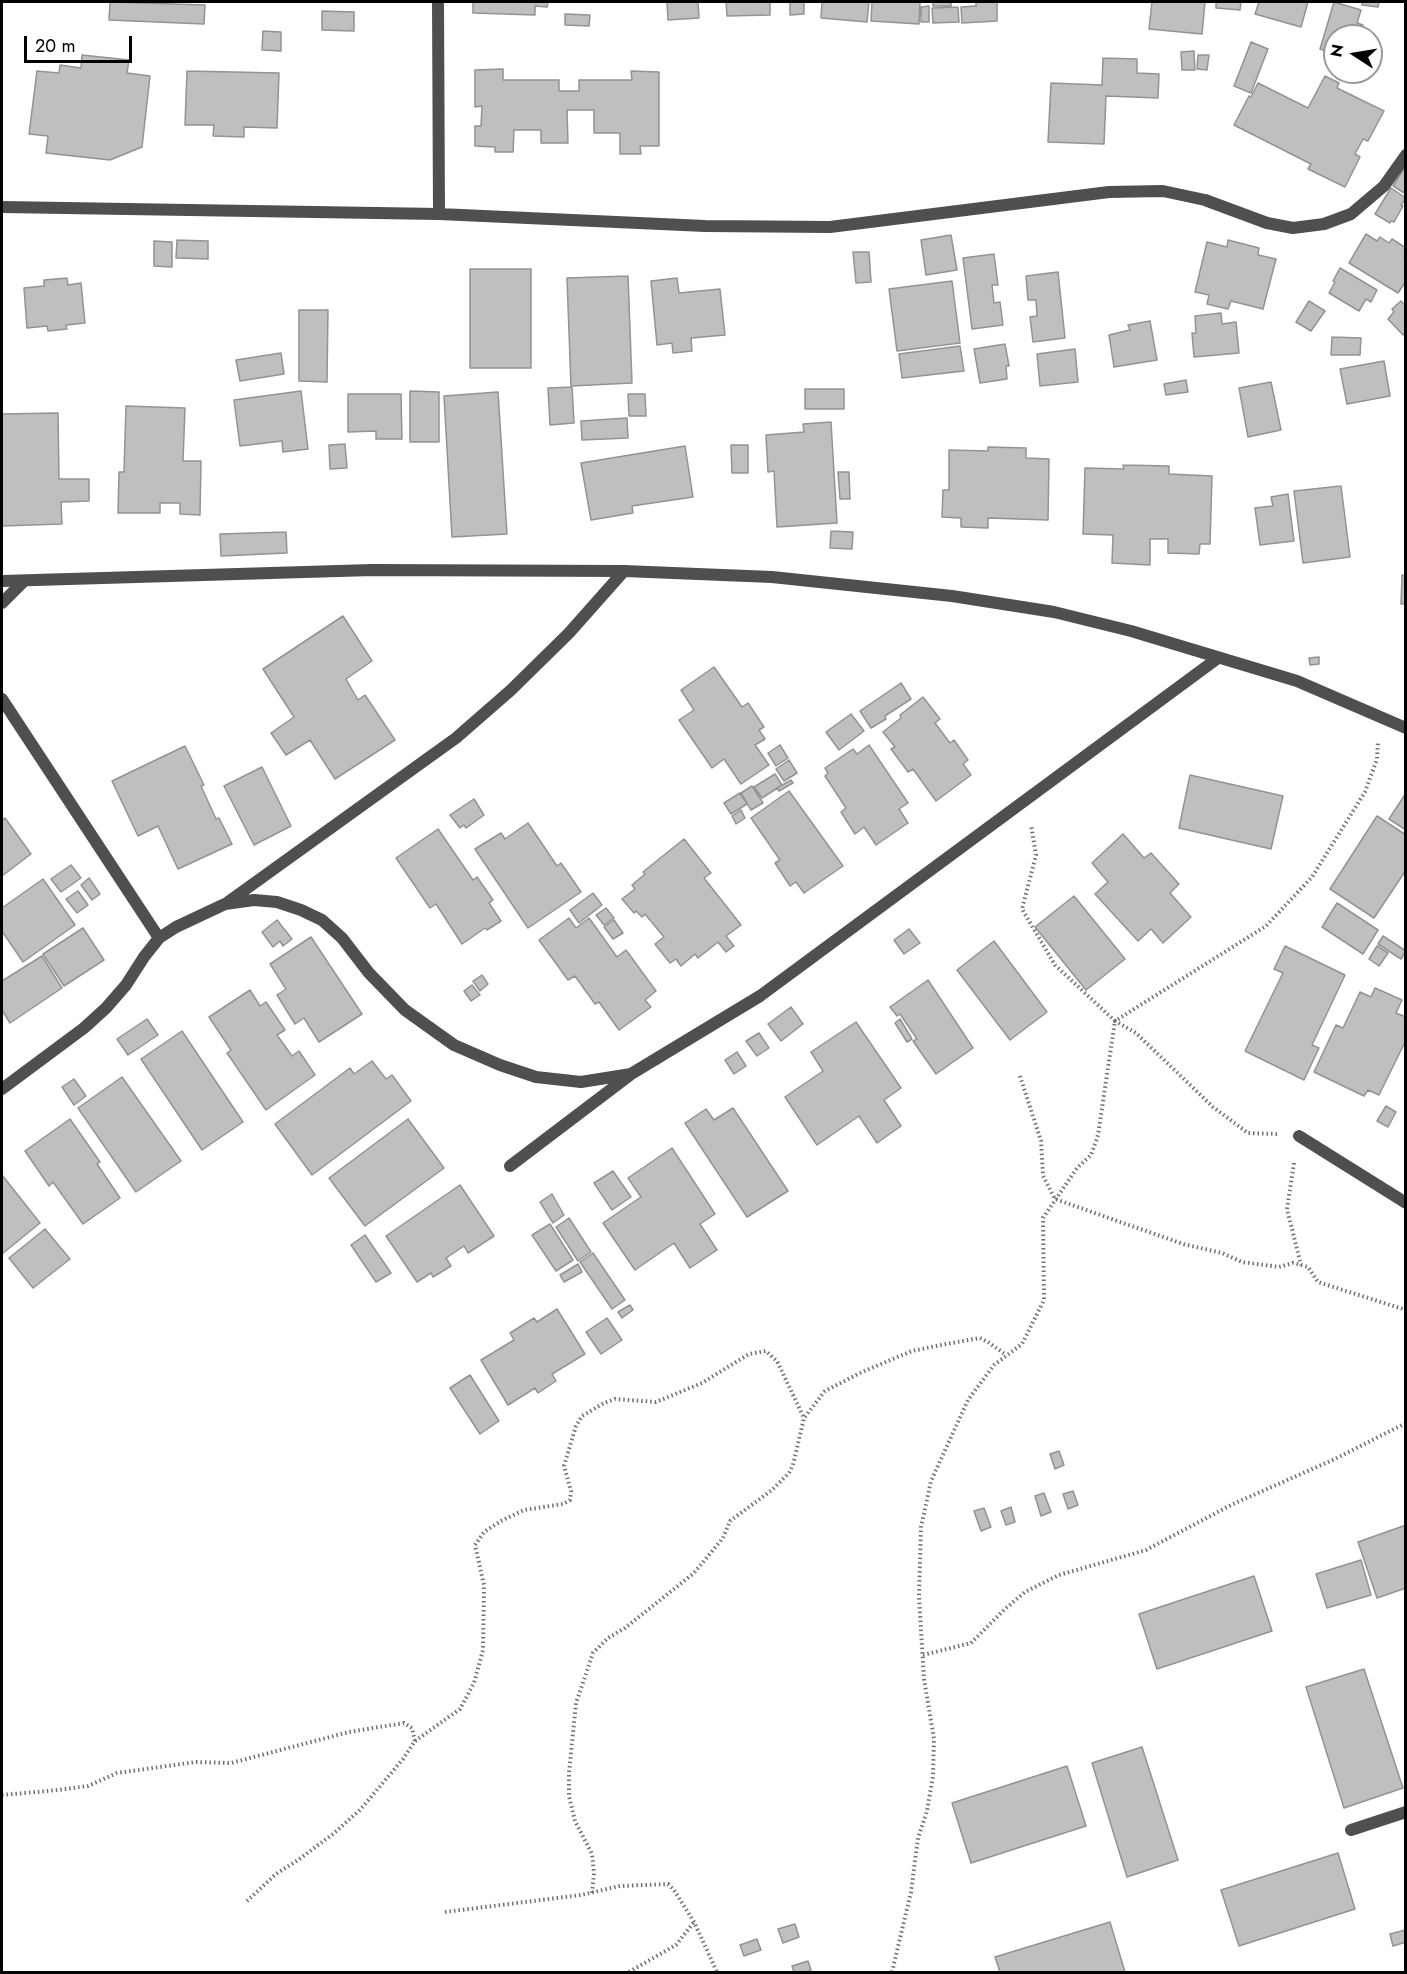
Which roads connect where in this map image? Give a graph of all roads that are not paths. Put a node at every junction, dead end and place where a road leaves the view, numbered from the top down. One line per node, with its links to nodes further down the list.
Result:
1 (438, 2): 4 (street)
2 (1406, 155): 4 (street)
3 (2, 207): 4 (street)
4 (439, 214)
5 (624, 571): 7 (street); 9 (street); 12 (street)
6 (2, 581): 7 (street)
7 (23, 582): 8 (street)
8 (2, 603)
9 (1218, 658): 11 (street); 14 (street)
10 (2, 699): 13 (street)
11 (1406, 728)
12 (225, 904): 13 (street); 14 (street)
13 (159, 938): 15 (street)
14 (631, 1074): 17 (street)
15 (2, 1089)
16 (1299, 1136): 18 (street)
17 (510, 1166)
18 (1406, 1203)
19 (1406, 1812): 20 (street)
20 (1351, 1830)

